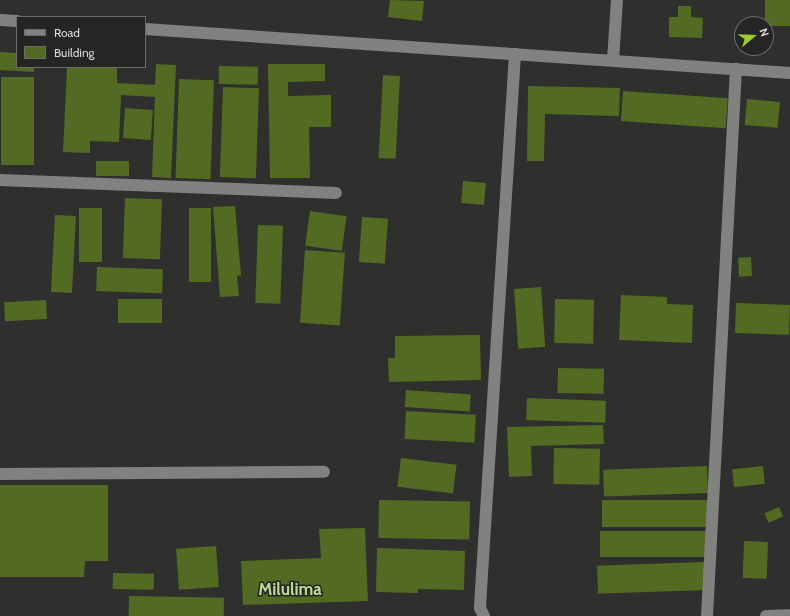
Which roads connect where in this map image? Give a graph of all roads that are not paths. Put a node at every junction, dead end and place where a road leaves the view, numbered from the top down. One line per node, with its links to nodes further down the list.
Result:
1 (617, 0): 6 (street)
2 (0, 20): 3 (street)
3 (16, 21)
4 (146, 29): 5 (street)
5 (515, 54): 6 (street); 14 (street)
6 (613, 60): 7 (street)
7 (736, 69): 8 (street); 15 (street)
8 (790, 73)
9 (0, 180): 10 (street)
10 (336, 193)
11 (324, 472): 12 (street)
12 (0, 474)
13 (790, 615): 16 (street)
14 (484, 616)
15 (707, 616)
16 (766, 616)

